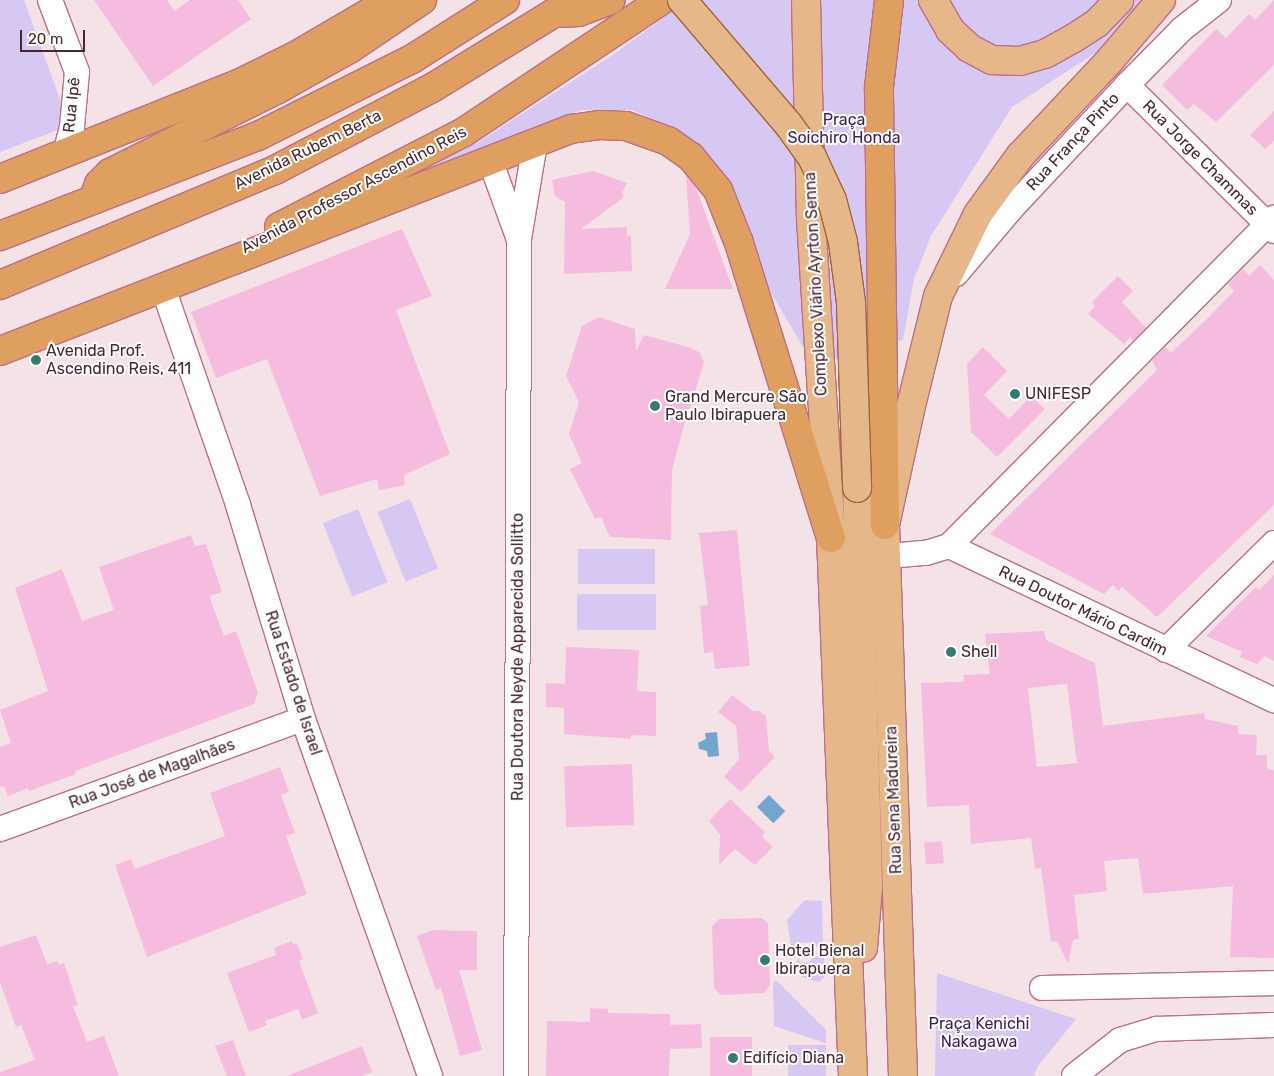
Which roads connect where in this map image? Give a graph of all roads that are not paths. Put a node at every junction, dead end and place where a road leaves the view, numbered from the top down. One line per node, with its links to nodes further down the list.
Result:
1 (50, 0): 17 (street, Rua Ipê)
2 (391, 0): 17 (highway)
3 (422, 0): 20 (highway)
4 (505, 0): 20 (highway)
5 (611, 0): 14 (highway)
6 (662, 0): 24 (highway, Avenida Professor Ascendino Reis)
7 (682, 0): 40 (main road, bridge)
8 (806, 0): 30 (main road, Complexo Viário Ayrton Senna)
9 (889, 0): 29 (highway)
10 (933, 0): 11 (main road)
11 (1119, 0)
12 (1161, 0): 27 (main road, Rua Sena Madureira)
13 (1219, 0): 15 (street, Rua França Pinto)
14 (566, 6): 25 (highway, Avenida Rubem Berta)
15 (1127, 85): 21 (street, Rua Jorge Chammas); 27 (street, Rua França Pinto)
16 (535, 143): 18 (highway); 23 (street); 30 (highway)
17 (65, 154): 19 (highway)
18 (490, 160): 23 (street); 24 (highway)
19 (0, 179)
20 (93, 200): 22 (highway)
21 (1272, 225): 32 (street)
22 (0, 236)
23 (519, 239): 43 (street, Rua Doutora Neyde Apparecida Sollitto)
24 (226, 265): 26 (highway, Avenida Professor Ascendino Reis)
25 (0, 285)
26 (163, 288): 28 (highway, Avenida Professor Ascendino Reis); 36 (street, Rua Estado de Israel)
27 (938, 296): 29 (main road, Rua Sena Madureira)
28 (0, 351)
29 (885, 525): 33 (main road, Rua Sena Madureira)
30 (830, 538): 40 (main road)
31 (1274, 543): 34 (street)
32 (949, 546): 33 (street); 34 (street, Rua Doutor Mário Cardim)
33 (888, 556): 45 (main road, Rua Sena Madureira)
34 (1166, 650): 35 (street, Rua Doutor Mário Cardim)
35 (1274, 700)
36 (303, 719): 37 (street, Rua José de Magalhães); 42 (street, Rua Estado de Israel)
37 (0, 829)
38 (1274, 984): 39 (street)
39 (1042, 988)
40 (850, 992): 44 (main road)
41 (1274, 1025): 46 (street)
42 (430, 1076)
43 (516, 1076)
44 (853, 1076)
45 (903, 1076)
46 (1074, 1076)

